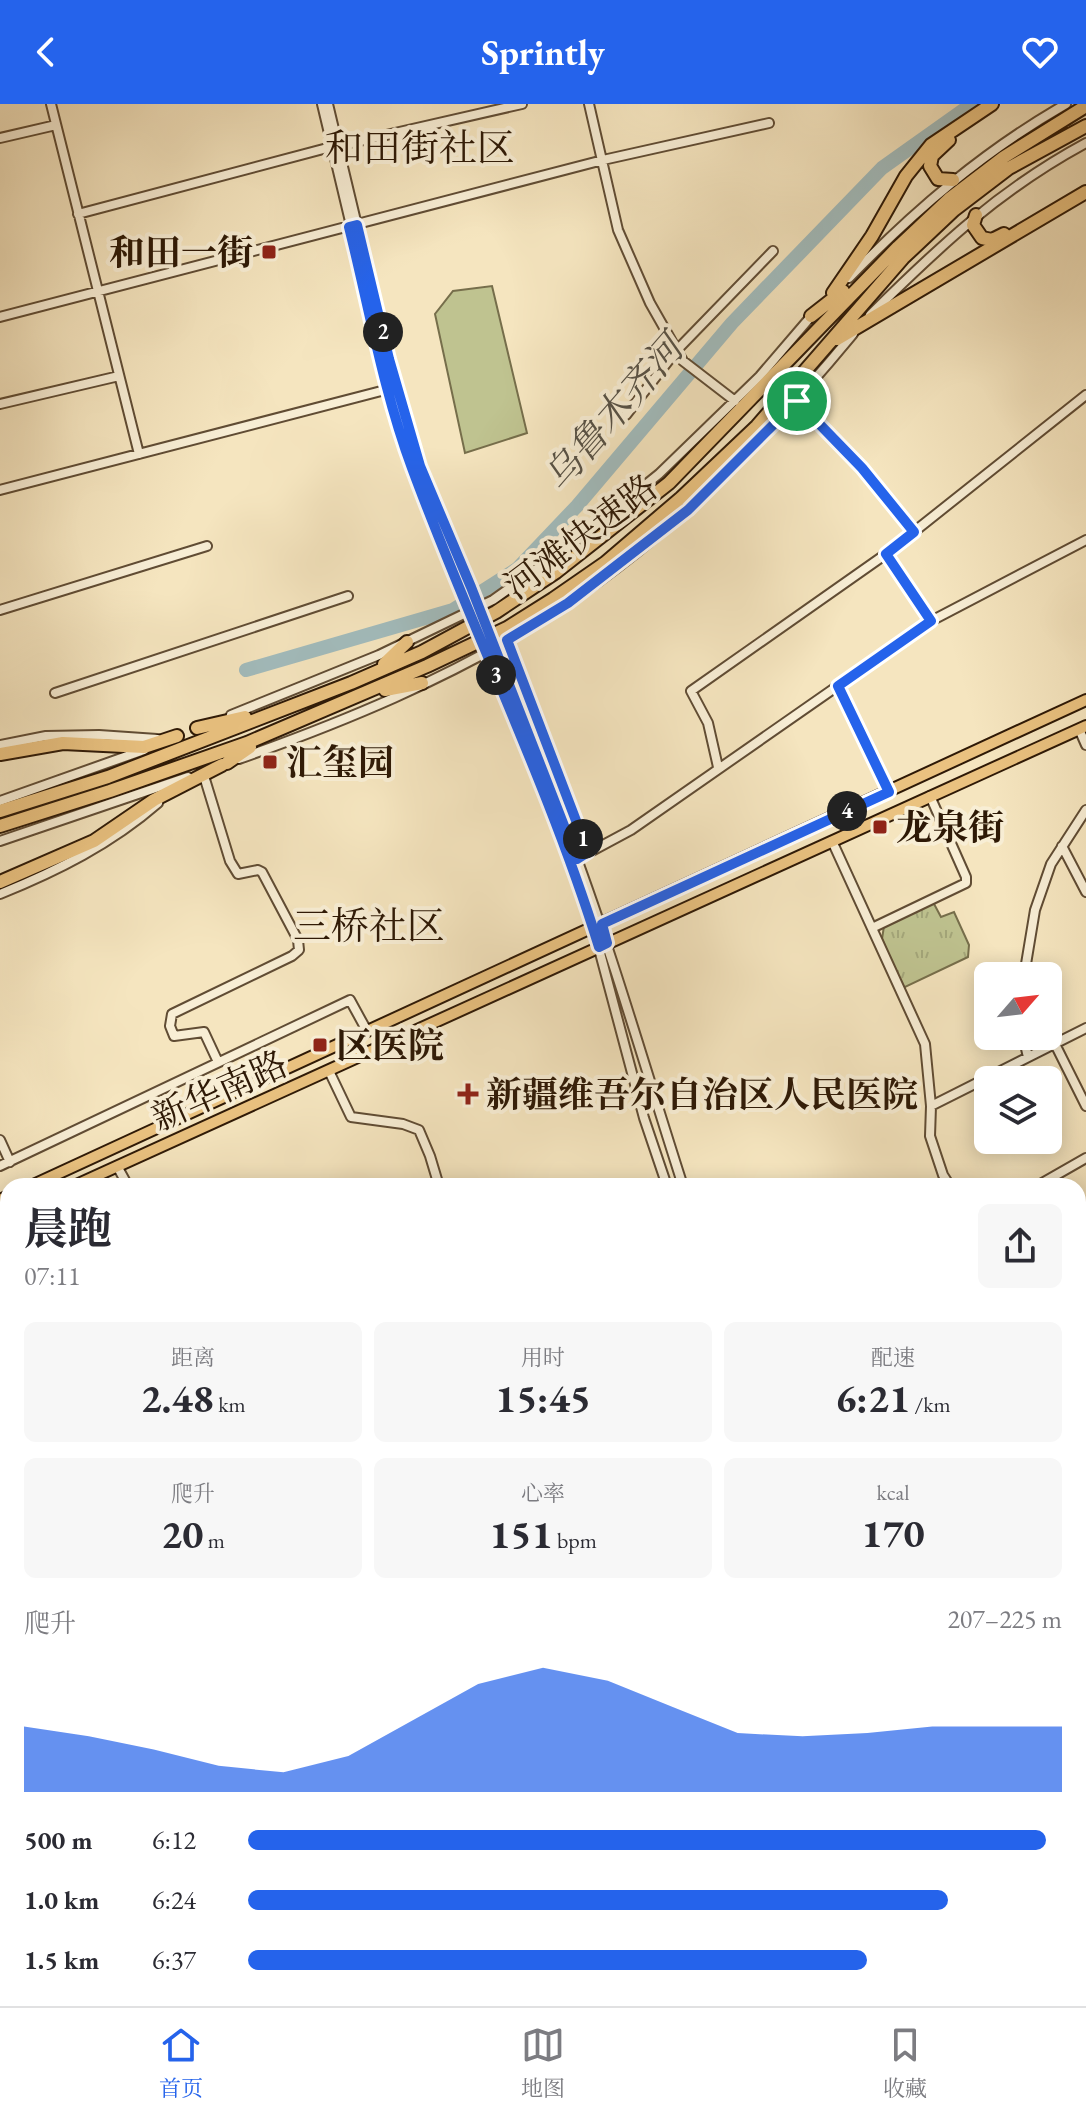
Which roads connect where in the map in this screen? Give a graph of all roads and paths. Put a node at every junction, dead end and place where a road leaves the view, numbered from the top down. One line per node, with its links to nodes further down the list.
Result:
1 (51, 104): 11 (street)
2 (322, 104): 15 (street)
3 (328, 104): 15 (street)
4 (522, 104): 15 (street)
5 (589, 104): 16 (street)
6 (992, 104): 26 (highway)
7 (1003, 104): 17 (highway)
8 (1066, 104): 17 (street)
9 (1086, 106): 24 (highway, 河滩快速路)
10 (769, 123): 16 (street)
11 (56, 125): 13 (street); 20 (street)
12 (1086, 126): 30 (highway, 河滩快速路)
13 (0, 138)
14 (1086, 143): 21 (street)
15 (334, 146): 20 (street); 22 (street)
16 (603, 160): 22 (street); 31 (street)
17 (953, 180): 26 (street)
18 (1086, 185): 21 (highway)
19 (1086, 192): 29 (highway)
20 (78, 214): 25 (street)
21 (976, 215): 29 (street)
22 (353, 226): 25 (street); 33 (street); 74 (street, bridge)
23 (773, 251): 31 (street)
24 (890, 255): 27 (highway); 50 (highway, 河滩快速路)
25 (98, 292): 28 (street); 32 (street)
26 (833, 293): 27 (street)
27 (811, 316): 35 (street)
28 (0, 317)
29 (858, 327): 30 (highway); 36 (street)
30 (824, 347): 54 (highway, 河滩快速路)
31 (676, 351): 35 (street); 38 (street)
32 (119, 376): 37 (street); 39 (street)
33 (389, 389): 39 (street); 74 (street, bridge)
34 (1086, 395): 41 (street)
35 (735, 401): 49 (street)
36 (797, 401): 41 (street); 48 (street)
37 (0, 404)
38 (626, 415)
39 (139, 454): 40 (street)
40 (0, 490)
41 (914, 532): 44 (street)
42 (1086, 540): 47 (street)
43 (207, 546): 46 (street)
44 (886, 554): 47 (street); 65 (street)
45 (348, 596): 53 (street)
46 (0, 610)
47 (931, 621): 52 (street)
48 (507, 640): 51 (street); 78 (street)
49 (407, 642): 50 (highway); 57 (street)
50 (371, 674): 56 (highway, 河滩快速路)
51 (422, 683): 54 (highway); 64 (street)
52 (838, 686): 65 (street); 68 (street)
53 (55, 693)
54 (366, 694): 59 (highway, 河滩快速路)
55 (1086, 700): 68 (main road)
56 (283, 708): 57 (highway); 72 (highway, 河滩快速路)
57 (197, 728): 60 (street)
58 (1082, 728): 62 (street); 69 (main road, 新华南路)
59 (266, 735): 64 (highway); 73 (highway, 河滩快速路)
60 (174, 738): 61 (street); 63 (highway); 70 (street)
61 (0, 745)
62 (1086, 745)
63 (0, 754)
64 (224, 764): 66 (highway); 75 (street)
65 (718, 767): 78 (street)
66 (204, 776): 67 (highway); 94 (street)
67 (174, 789): 80 (highway); 82 (street)
68 (889, 792): 83 (main road)
69 (930, 797): 76 (main road, 新华南路); 84 (street)
70 (0, 801)
71 (1086, 810): 77 (street)
72 (0, 811)
73 (0, 826)
74 (563, 833): 79 (street); 83 (street)
75 (0, 841)
76 (832, 841): 84 (street); 85 (main road, 新华南路)
77 (1062, 846): 81 (street); 86 (street)
78 (588, 852): 79 (street)
79 (577, 859): 83 (street)
80 (0, 882)
81 (1086, 892)
82 (0, 894)
83 (597, 926): 85 (street); 88 (main road)
84 (872, 928): 96 (street)
85 (603, 945): 95 (main road, 新华南路); 107 (street); 108 (street)
86 (1026, 962)
87 (1086, 1028): 89 (street)
88 (367, 1031): 94 (street); 103 (main road)
89 (1062, 1040)
90 (1026, 1050): 93 (street)
91 (1043, 1050): 93 (street)
92 (1058, 1050): 97 (street)
93 (1028, 1057): 96 (street)
94 (218, 1062): 100 (street)
95 (329, 1071): 102 (main road, 新华南路); 106 (street)
96 (931, 1106): 109 (street)
97 (1086, 1106)
98 (0, 1140): 100 (street)
99 (1086, 1158): 110 (street)
100 (10, 1162): 101 (street)
101 (0, 1166)
102 (117, 1166): 104 (main road, 新华南路); 105 (street)
103 (48, 1178)
104 (91, 1178)
105 (124, 1178)
106 (437, 1178)
107 (664, 1178)
108 (680, 1178)
109 (945, 1178)
110 (1051, 1178)

